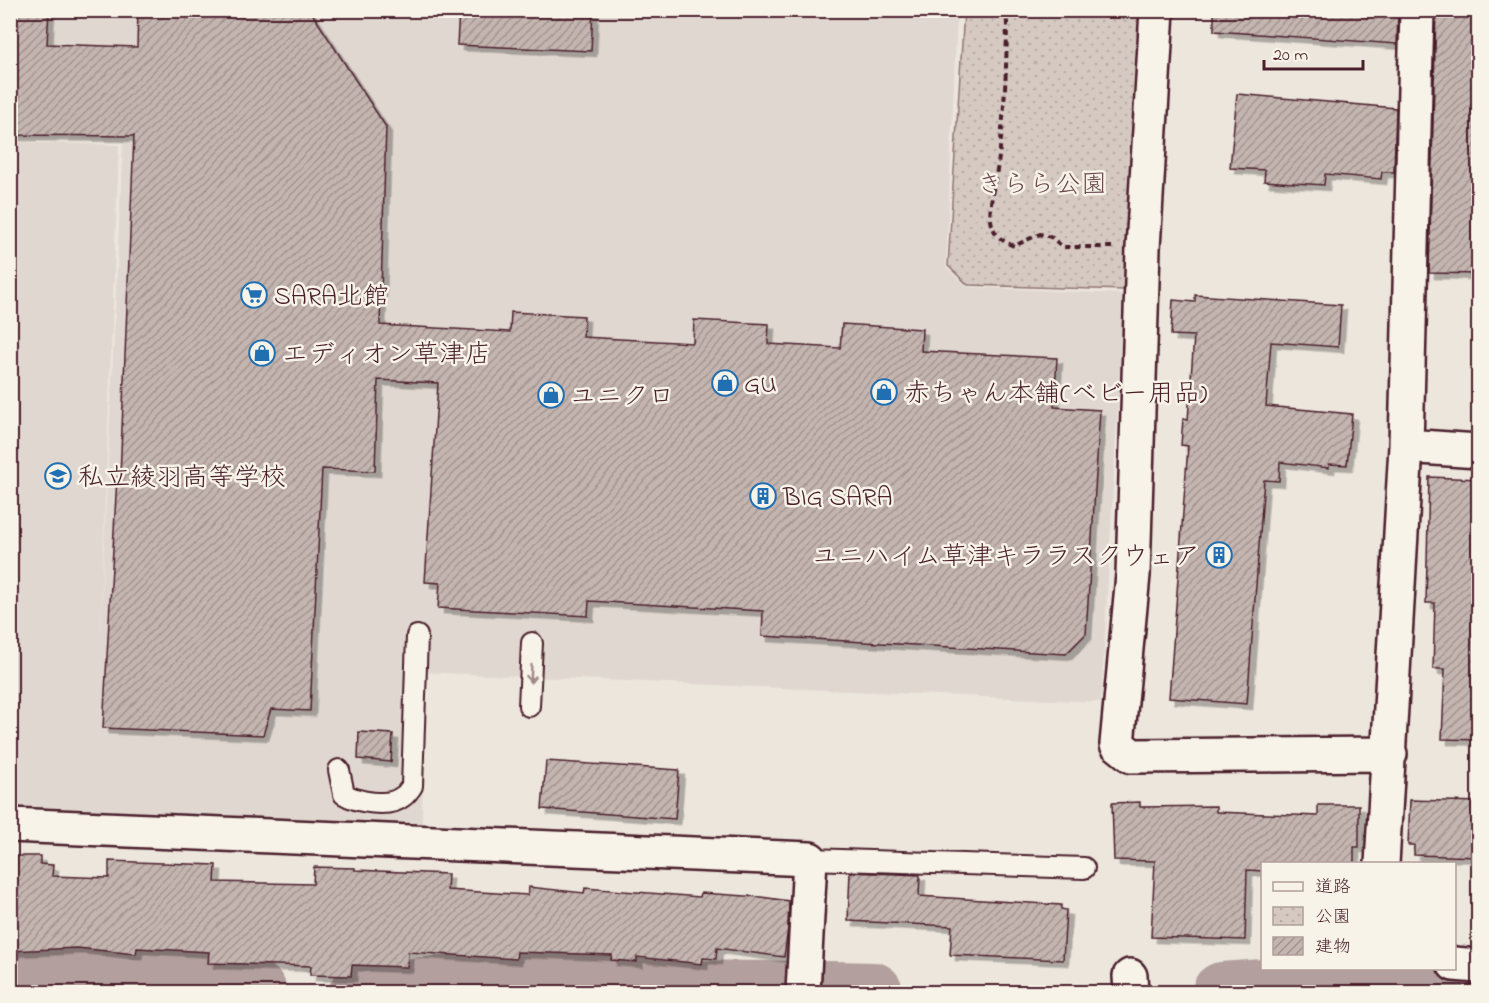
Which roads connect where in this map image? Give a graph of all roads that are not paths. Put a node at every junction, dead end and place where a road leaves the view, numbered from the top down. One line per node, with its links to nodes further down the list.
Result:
1 (1157, 10): 8 (street)
2 (1417, 10): 3 (street)
3 (1406, 446): 4 (street); 8 (street)
4 (1479, 452)
5 (417, 636): 9 (lane)
6 (532, 643): 7 (lane, one-way to 7)
7 (529, 706)
8 (1390, 754): 12 (street)
9 (339, 770)
10 (10, 825): 11 (street)
11 (810, 859): 13 (lane); 16 (street)
12 (1382, 862)
13 (1084, 868)
14 (1456, 964): 15 (street)
15 (1479, 966)
16 (803, 986)

